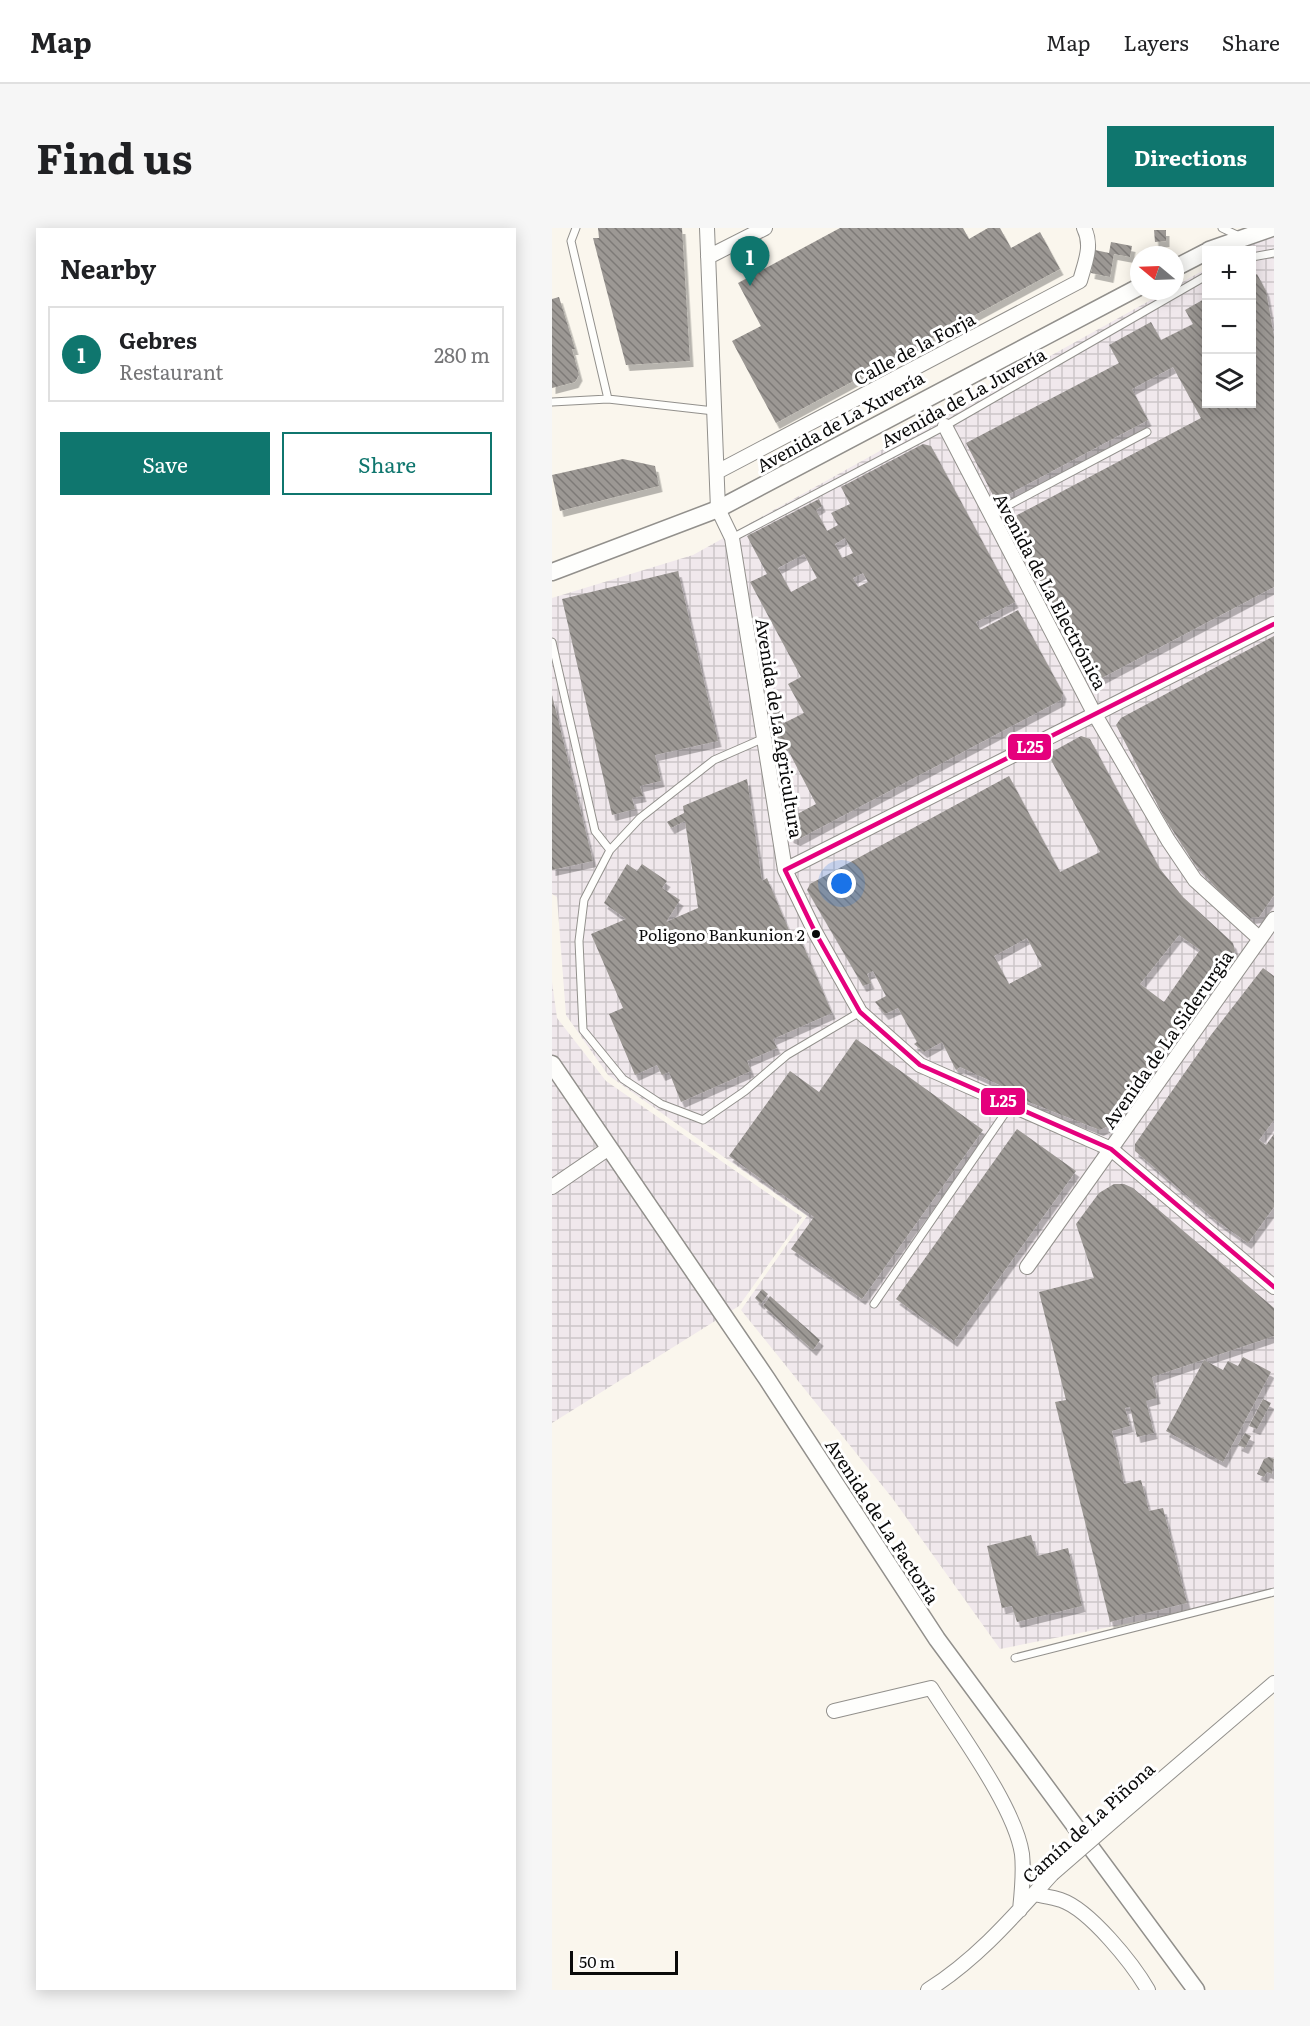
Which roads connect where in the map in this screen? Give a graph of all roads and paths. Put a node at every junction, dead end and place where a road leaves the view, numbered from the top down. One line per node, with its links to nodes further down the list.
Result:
1 (576, 228): 16 (lane)
2 (707, 228): 12 (street)
3 (765, 228): 12 (street)
4 (1084, 228): 21 (street, Calle de la Forja)
5 (1222, 228): 7 (lane)
6 (1272, 228): 7 (street)
7 (1240, 237): 8 (street)
8 (1219, 246)
9 (1274, 253): 11 (lane)
10 (1202, 254): 13 (street)
11 (1256, 256)
12 (708, 257): 18 (street)
13 (1184, 263)
14 (1202, 278): 19 (lane, Avenida de La Juvería)
15 (1130, 292): 22 (street, Avenida de La Xuvería)
16 (608, 399): 17 (lane); 18 (lane)
17 (552, 402)
18 (714, 411): 21 (street)
19 (945, 426): 23 (street, Avenida de La Electrónica); 24 (lane, Avenida de La Juvería)
20 (1147, 432): 23 (lane)
21 (717, 472): 22 (street)
22 (718, 509): 24 (street, Avenida de La Agricultura); 25 (street, Avenida de La Xuvería)
23 (990, 515): 28 (street, Avenida de La Electrónica)
24 (732, 538): 29 (street, Avenida de La Agricultura)
25 (552, 572)
26 (1274, 624): 28 (street)
27 (552, 642): 30 (lane)
28 (1094, 713): 31 (street); 33 (street, Avenida de La Electrónica)
29 (762, 740): 30 (lane); 31 (street, Avenida de La Agricultura)
30 (610, 850): 34 (lane)
31 (785, 870): 34 (street, Avenida de La Agricultura)
32 (1274, 919): 33 (street, Avenida de La Siderurgia)
33 (1260, 939): 38 (street, Avenida de La Siderurgia)
34 (860, 1012): 36 (street, Avenida de La Agricultura)
35 (552, 1064): 37 (street, Avenida de La Factoría)
36 (1010, 1106): 38 (street, Avenida de La Agricultura); 42 (lane)
37 (609, 1148): 39 (street); 51 (street, Avenida de La Factoría)
38 (1111, 1149): 40 (street, Avenida de La Siderurgia); 41 (street, Avenida de La Agricultura)
39 (552, 1187)
40 (1027, 1267)
41 (1274, 1287)
42 (874, 1304)
43 (1274, 1592): 44 (lane)
44 (1014, 1658)
45 (1274, 1683): 47 (street, Camín de La Piñona, bridge)
46 (834, 1712): 48 (street)
47 (1034, 1894): 48 (street, Camín de La Piñona); 50 (street)
48 (1020, 1910): 49 (street, Camín de La Piñona)
49 (928, 1990)
50 (1148, 1990)
51 (1196, 1990)

